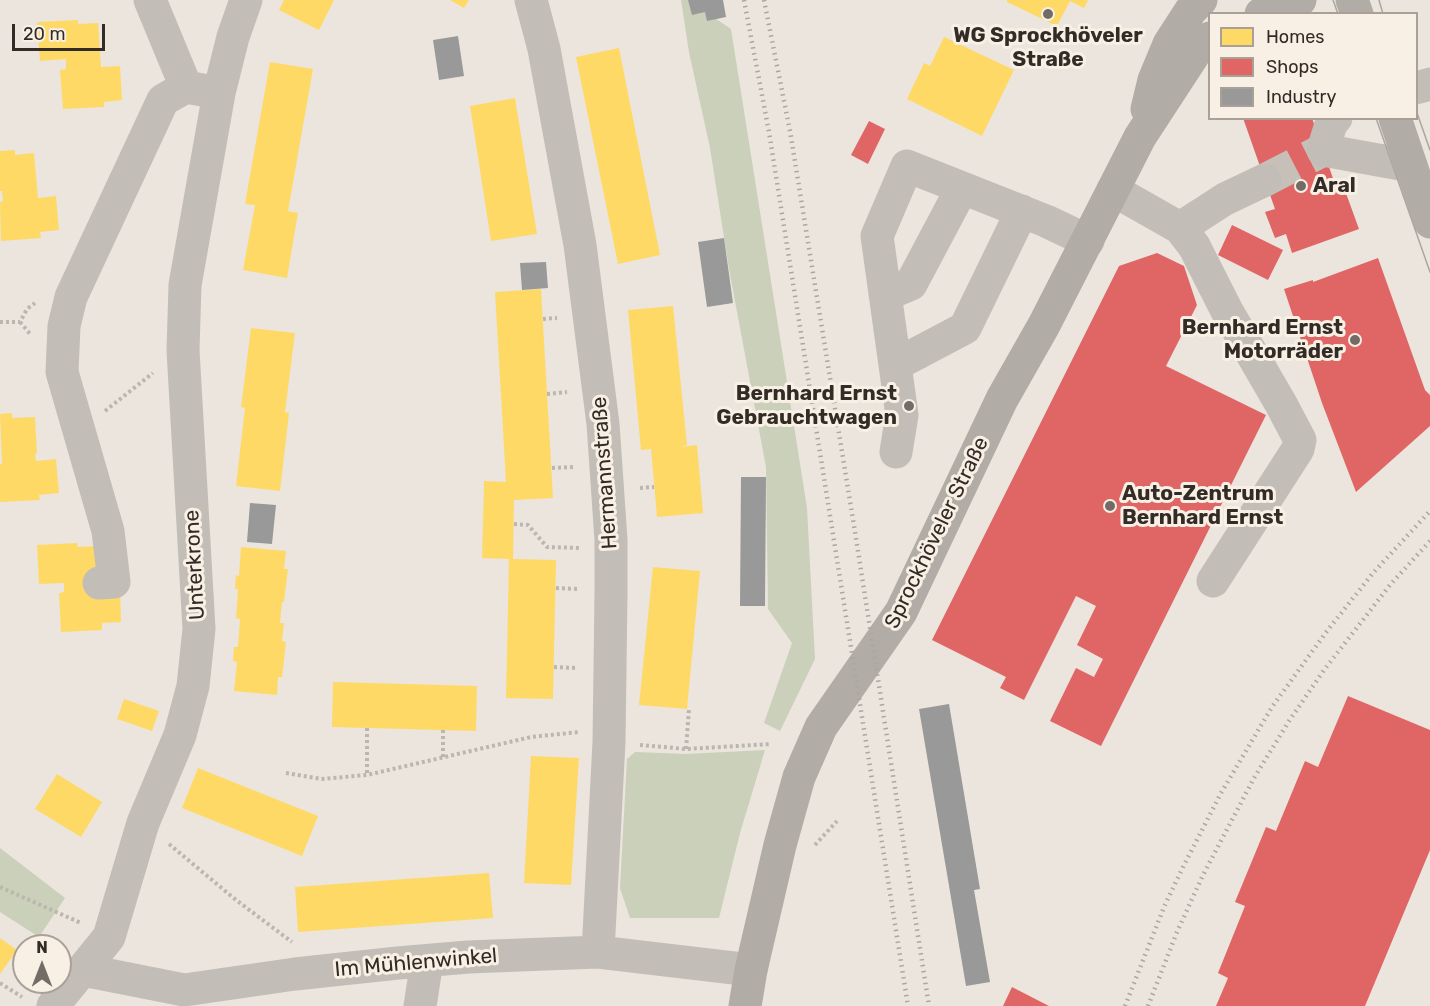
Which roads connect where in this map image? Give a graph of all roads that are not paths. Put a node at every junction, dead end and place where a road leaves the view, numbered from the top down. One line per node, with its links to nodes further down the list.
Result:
1 (150, 0): 8 (street)
2 (246, 0): 9 (street, Unterkrone)
3 (531, 0): 26 (street, Hermannstraße)
4 (1201, 0): 12 (main road, Sprockhöveler Straße)
5 (1300, 0): 6 (main road)
6 (1267, 12)
7 (1208, 39): 12 (main road, Sprockhöveler Straße)
8 (186, 87): 9 (street); 25 (street)
9 (219, 93): 28 (street, Unterkrone)
10 (1334, 120): 13 (street)
11 (1396, 120): 13 (main road)
12 (1140, 137): 16 (main road, Sprockhöveler Straße)
13 (1411, 166): 18 (main road)
14 (1265, 180): 19 (street)
15 (962, 188): 17 (street); 21 (street); 21 (street)
16 (1113, 190): 19 (street); 20 (main road, Sprockhöveler Straße)
17 (1022, 211): 20 (street); 22 (street)
18 (1430, 222)
19 (1180, 228): 24 (street)
20 (1088, 241): 29 (main road, Sprockhöveler Straße)
21 (885, 295): 22 (street)
22 (895, 364): 23 (street)
23 (896, 452)
24 (1213, 581)
25 (99, 583)
26 (598, 952): 27 (street, Im Mühlenwinkel); 29 (street, Im Mühlenwinkel)
27 (428, 961): 28 (street, Im Mühlenwinkel); 31 (street)
28 (83, 970): 30 (street, Unterkrone)
29 (751, 970): 32 (main road, Sprockhöveler Straße)
30 (53, 1006)
31 (420, 1006)
32 (745, 1006)

